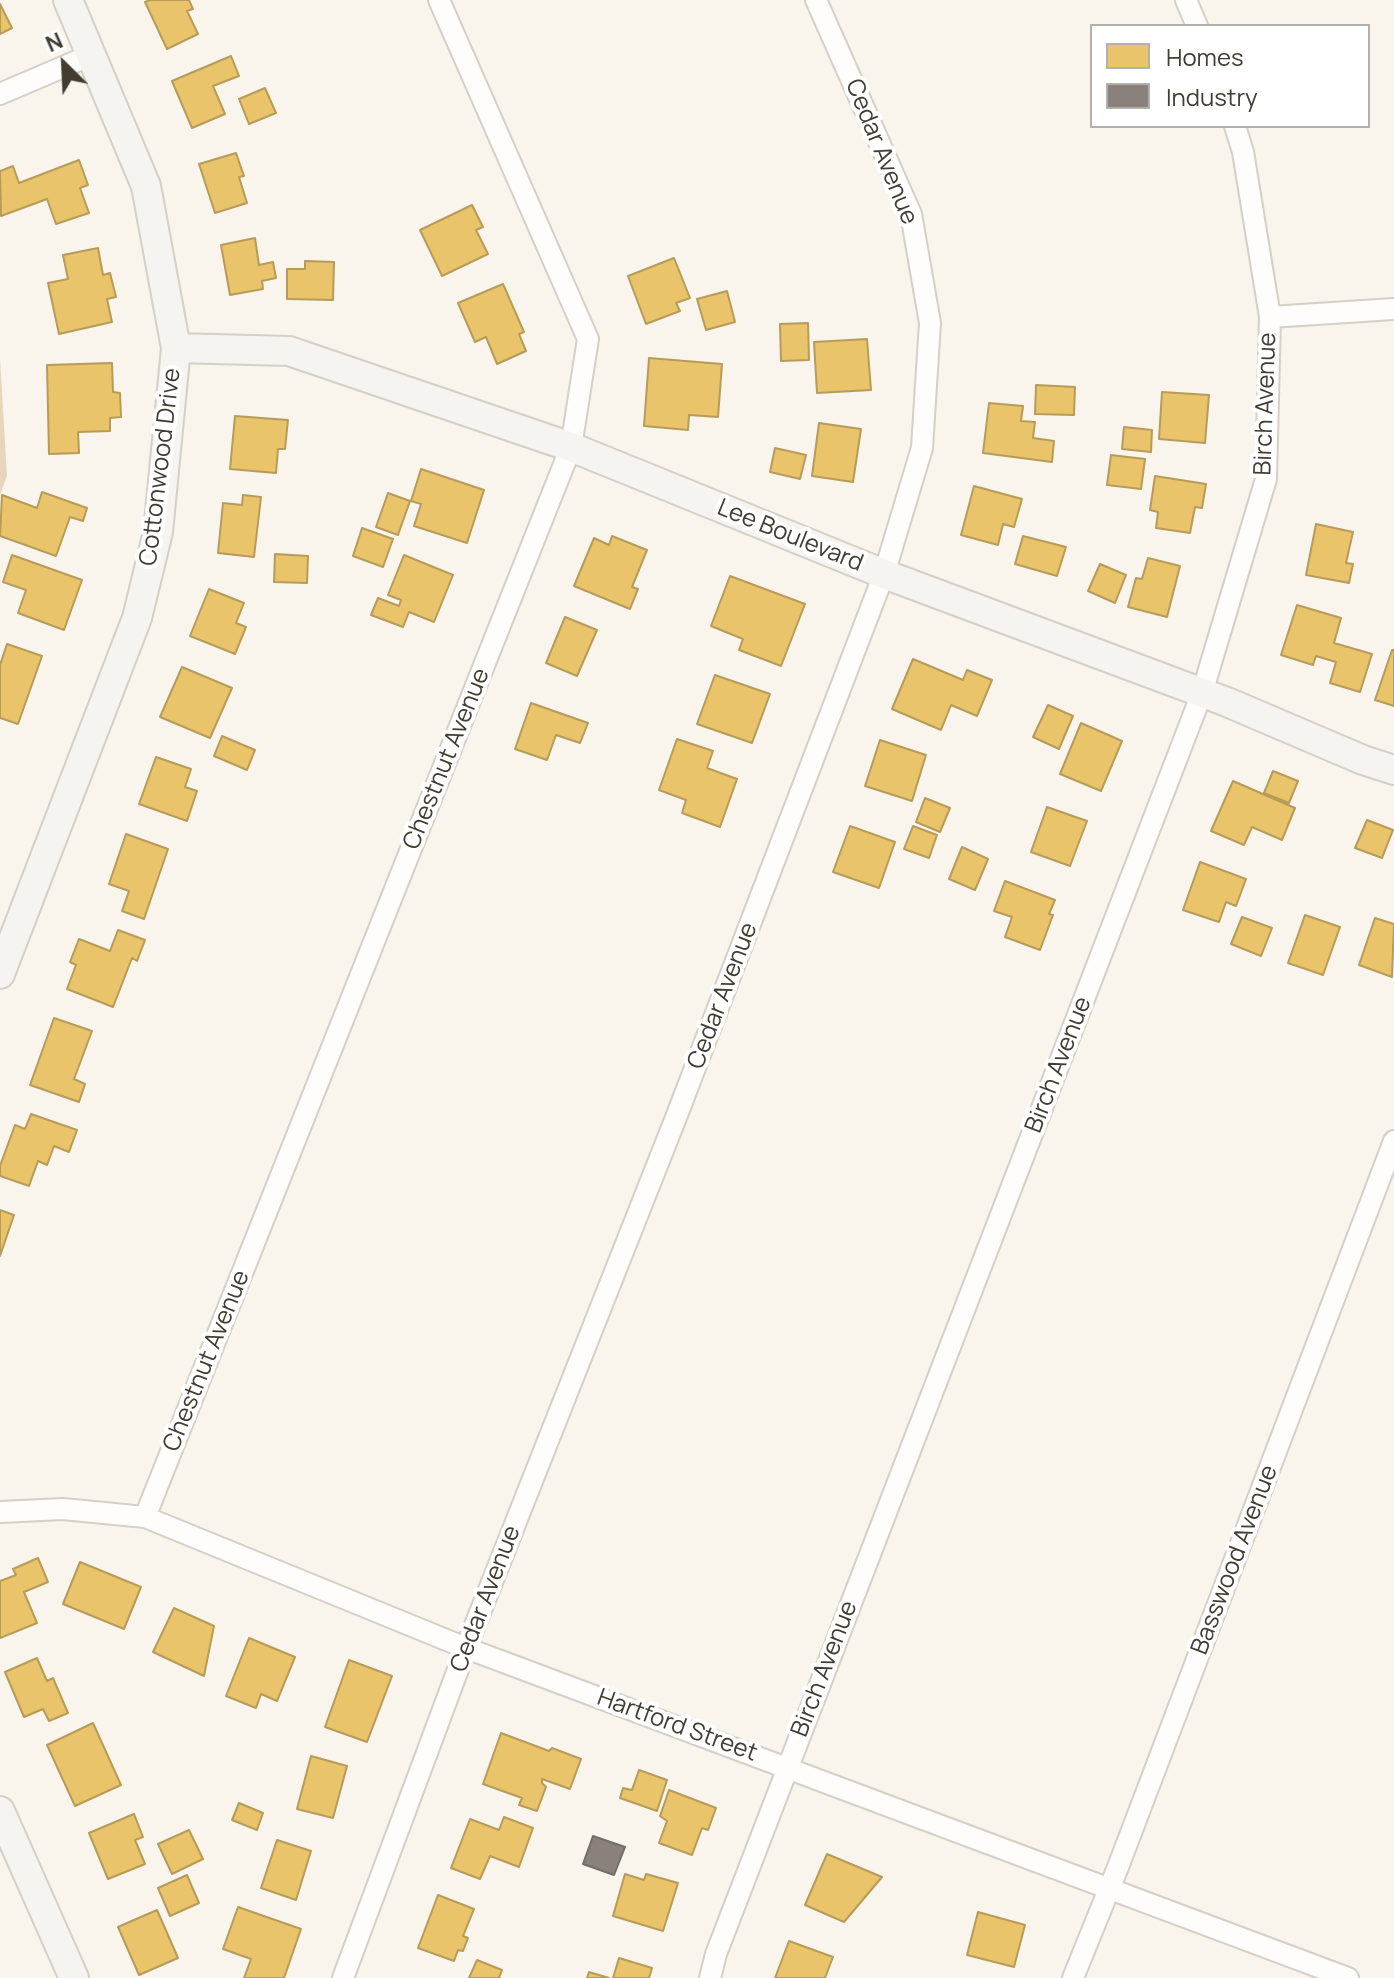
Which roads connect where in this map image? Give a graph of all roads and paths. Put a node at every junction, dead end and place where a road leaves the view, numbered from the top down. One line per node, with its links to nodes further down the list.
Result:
1 (68, 0): 6 (street, Cottonwood Drive)
2 (439, 0): 12 (street, Chestnut Avenue)
3 (816, 0): 13 (street, Cedar Avenue)
4 (1186, 0): 5 (street)
5 (1196, 24)
6 (91, 55): 7 (street); 11 (street, Cottonwood Drive)
7 (0, 94)
8 (1236, 128): 10 (street, Birch Avenue)
9 (1394, 309): 10 (street)
10 (1270, 317): 14 (street, Birch Avenue)
11 (176, 348): 12 (street, Lee Boulevard); 16 (street, Cottonwood Drive)
12 (571, 447): 13 (street, Lee Boulevard); 20 (street, Chestnut Avenue)
13 (884, 574): 14 (street, Lee Boulevard); 21 (street, Cedar Avenue)
14 (1202, 693): 15 (street, Lee Boulevard); 22 (street, Birch Avenue)
15 (1394, 770)
16 (0, 974)
17 (1394, 1141): 18 (street, Basswood Avenue)
18 (1389, 1167): 24 (street, Basswood Avenue)
19 (0, 1512): 20 (street, Hartford Street)
20 (145, 1517): 21 (street, Hartford Street)
21 (466, 1648): 22 (street, Hartford Street); 26 (street, Cedar Avenue)
22 (787, 1767): 24 (street, Hartford Street); 27 (street, Birch Avenue)
23 (0, 1811): 25 (street)
24 (1109, 1890): 28 (street, Basswood Avenue); 29 (street, Hartford Street)
25 (74, 1978)
26 (343, 1978)
27 (710, 1978)
28 (1073, 1978)
29 (1348, 1978)

